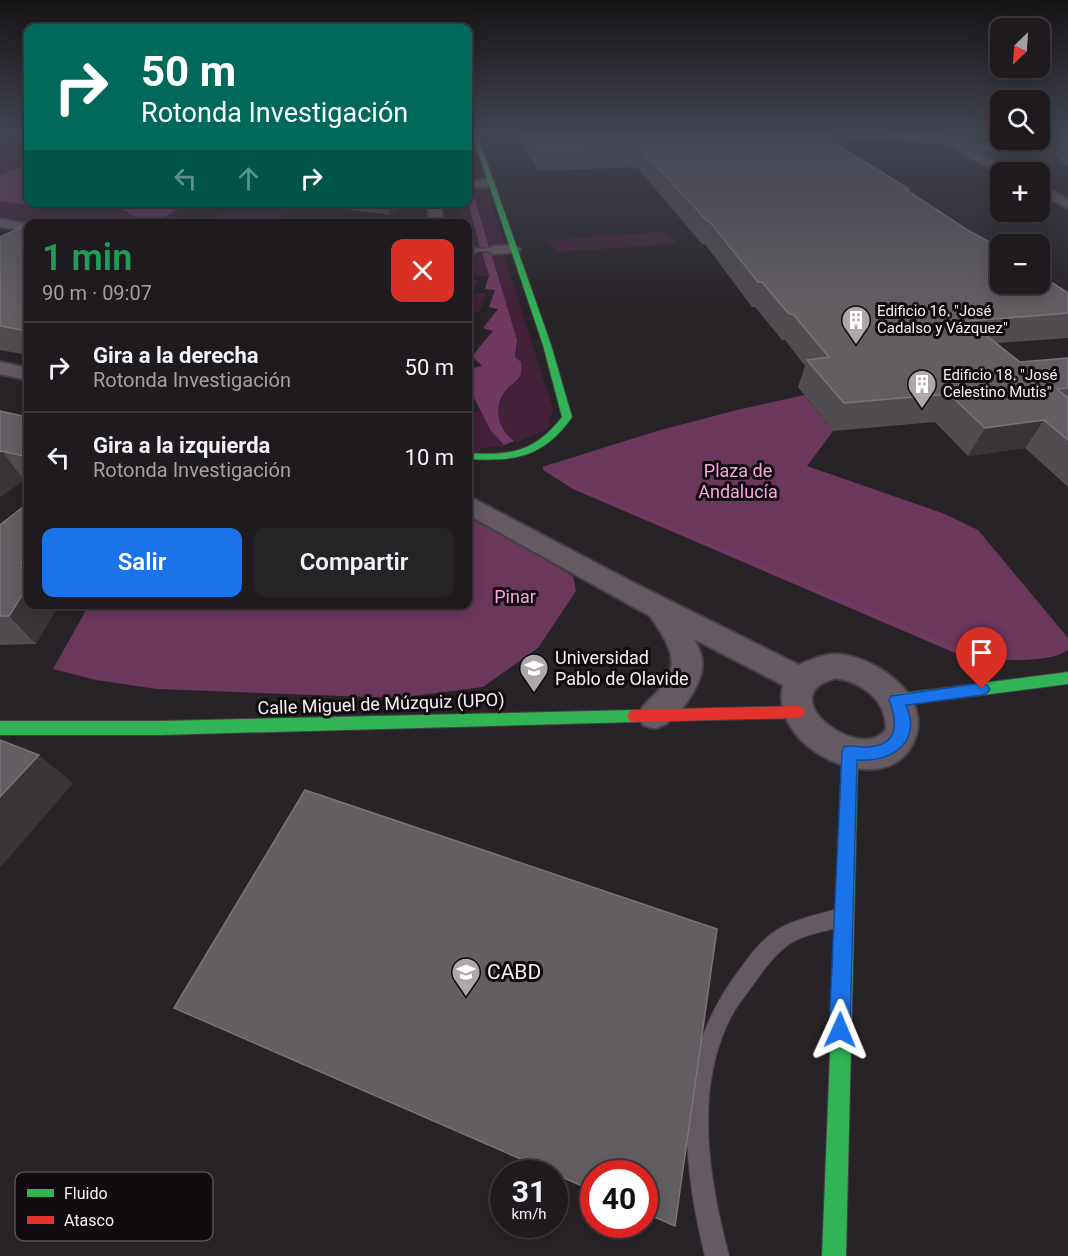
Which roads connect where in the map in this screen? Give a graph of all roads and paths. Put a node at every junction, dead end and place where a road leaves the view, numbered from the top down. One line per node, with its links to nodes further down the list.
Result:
1 (483, 193): 6 (street)
2 (1050, 194): 3 (street)
3 (1068, 204)
4 (0, 223): 5 (street)
5 (24, 226)
6 (513, 249): 7 (street); 11 (street)
7 (493, 250): 8 (lane)
8 (472, 252)
9 (0, 368): 10 (street)
10 (24, 373)
11 (472, 456)
12 (472, 507): 13 (street)
13 (659, 608): 15 (street); 18 (street)
14 (1068, 678): 16 (street)
15 (801, 680): 16 (street); 17 (street)
16 (896, 700): 20 (street)
17 (798, 712): 18 (street, Calle Miguel de Múzquiz (UPO)); 20 (street)
18 (654, 715): 19 (street, Calle Miguel de Múzquiz (UPO))
19 (0, 728)
20 (850, 752): 21 (street)
21 (843, 917): 22 (lane); 23 (street)
22 (717, 1256)
23 (834, 1256)

